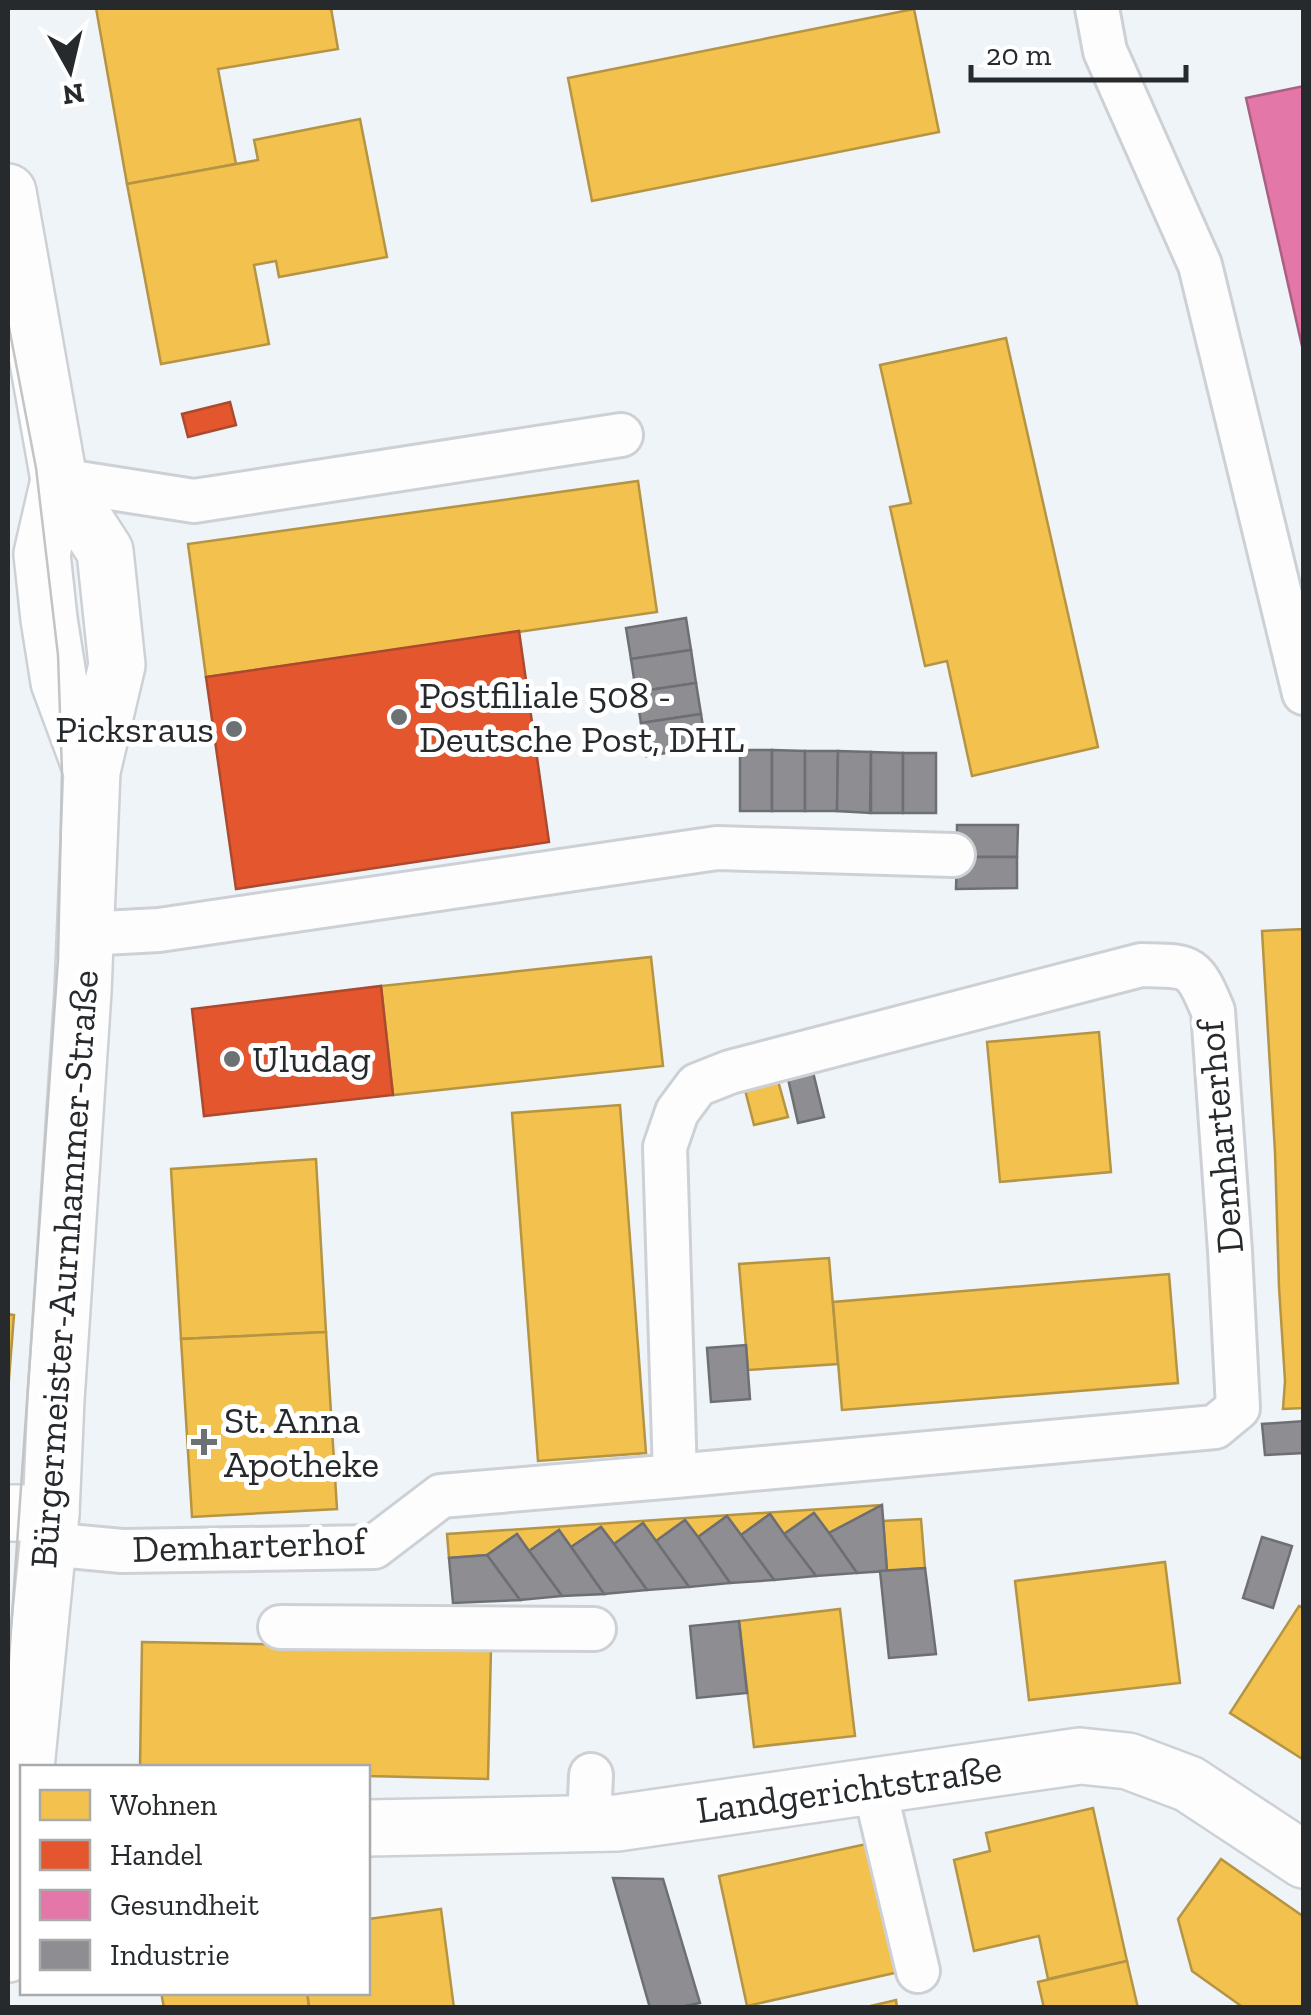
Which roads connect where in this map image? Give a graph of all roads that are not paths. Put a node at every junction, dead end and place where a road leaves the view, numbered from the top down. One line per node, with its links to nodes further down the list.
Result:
1 (1097, 8): 5 (lane)
2 (8, 192): 4 (street, Bürgermeister-Aurnhammer-Straße)
3 (621, 435): 4 (lane)
4 (59, 480): 7 (street, Bürgermeister-Aurnhammer-Straße)
5 (1304, 693)
6 (953, 855): 7 (lane)
7 (85, 934): 9 (street, Bürgermeister-Aurnhammer-Straße)
8 (675, 1476): 8 (lane, Demharterhof); 9 (lane, Demharterhof)
9 (36, 1523): 12 (street, Bürgermeister-Aurnhammer-Straße)
10 (280, 1627): 11 (lane)
11 (594, 1629)
12 (26, 1765)
13 (874, 1786): 14 (street, Landgerichtstraße); 16 (street, Landgerichtstraße); 18 (lane)
14 (370, 1828)
15 (20, 1831): 17 (street)
16 (1304, 1860)
17 (8, 1954)
18 (918, 1971)

